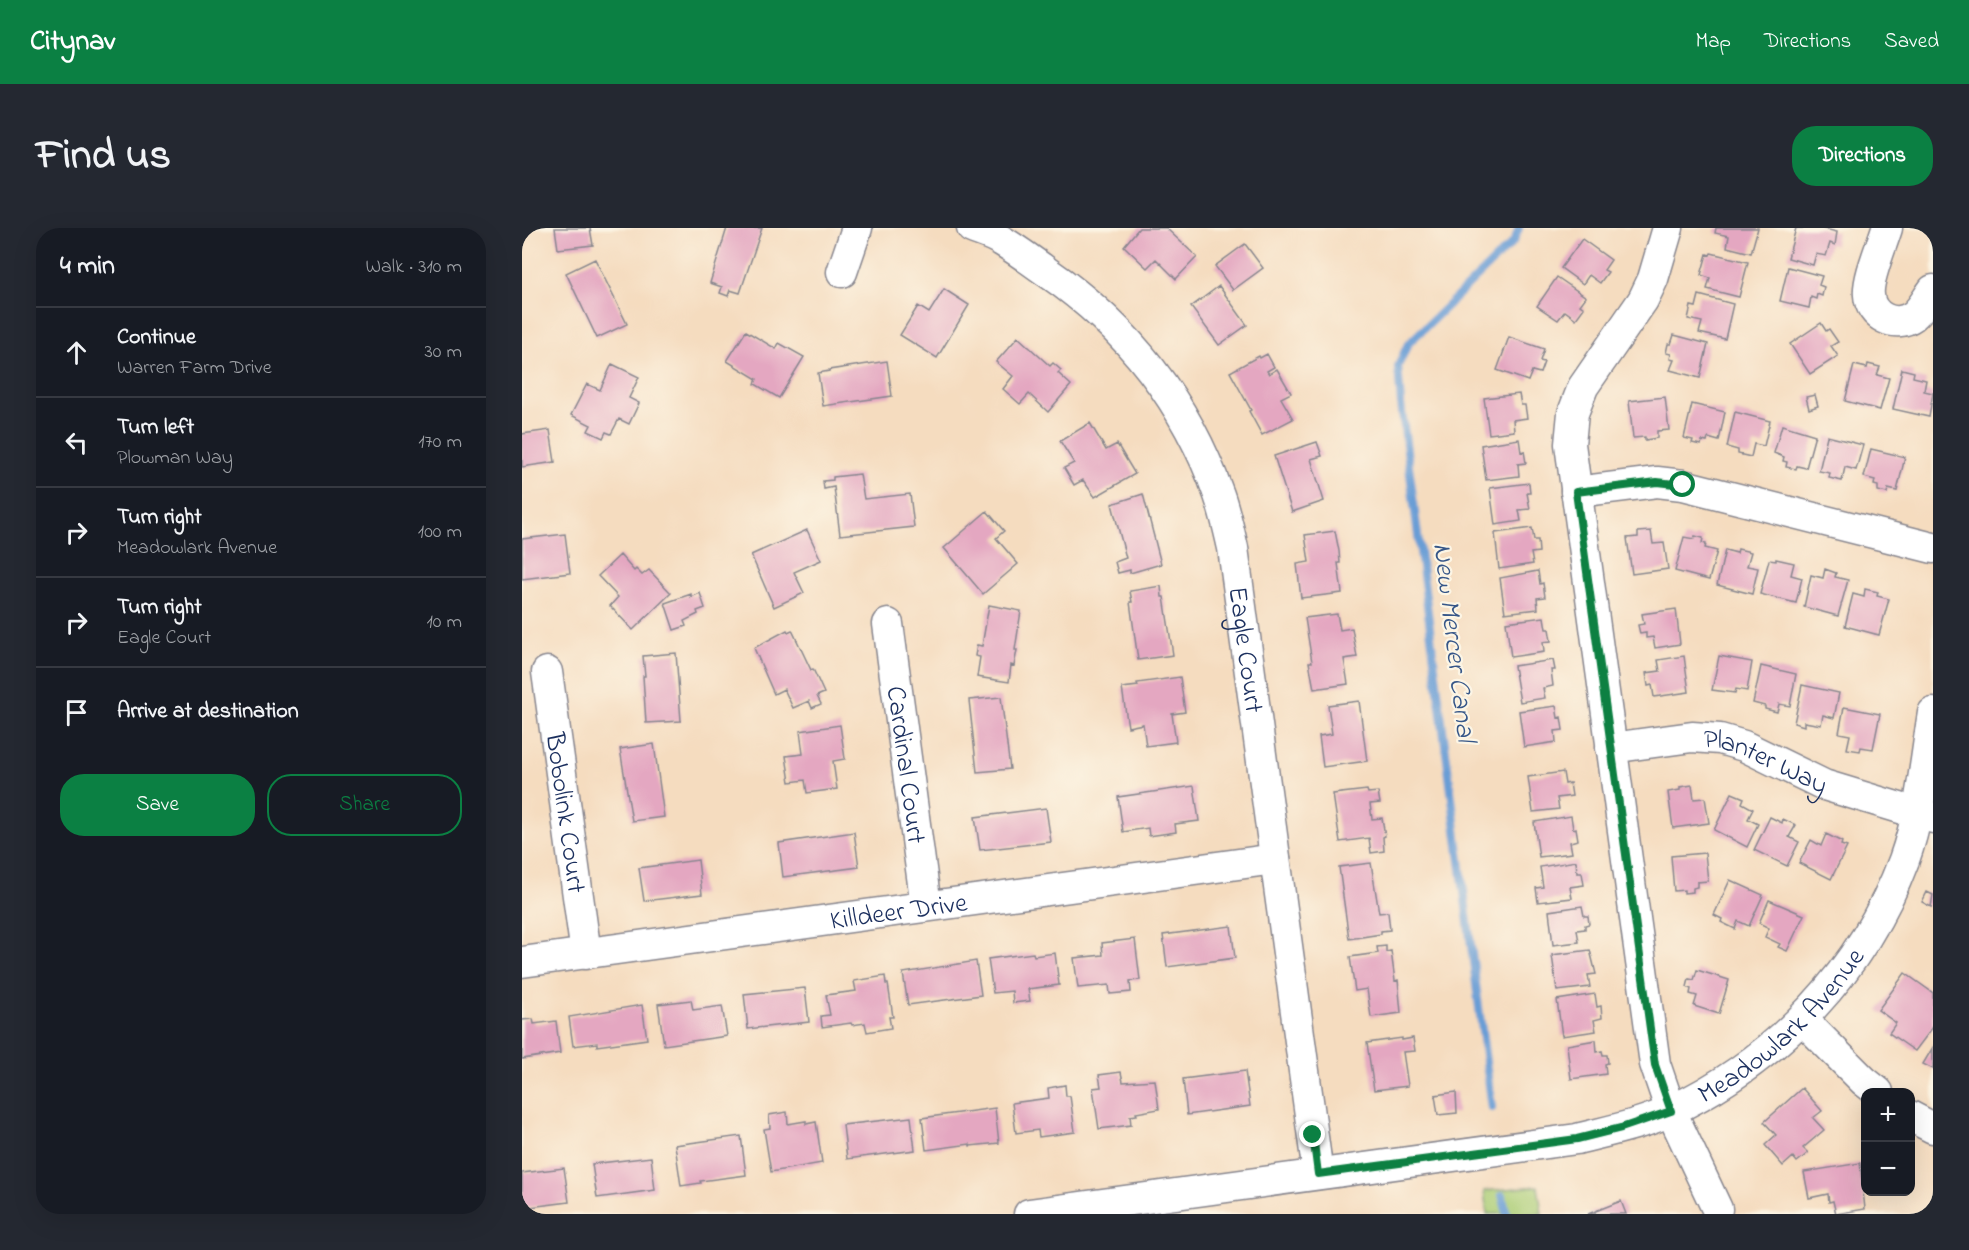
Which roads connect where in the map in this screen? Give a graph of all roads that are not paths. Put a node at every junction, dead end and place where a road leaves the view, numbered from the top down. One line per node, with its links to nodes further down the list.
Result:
1 (857, 228): 5 (street)
2 (1668, 228): 7 (street)
3 (1887, 228): 6 (street)
4 (980, 229): 14 (street, Eagle Court)
5 (842, 272)
6 (1933, 290)
7 (1576, 492): 8 (street); 12 (street)
8 (1933, 548)
9 (888, 624): 15 (street, Cardinal Court)
10 (547, 672): 16 (street, Bobolink Court)
11 (1933, 713): 13 (street, Meadowlark Avenue)
12 (1611, 748): 13 (street, Planter Way); 20 (street)
13 (1925, 816): 18 (street, Meadowlark Avenue)
14 (1275, 859): 15 (street, Killdeer Drive); 23 (street, Eagle Court)
15 (926, 906): 16 (street, Killdeer Drive)
16 (586, 954): 17 (street, Killdeer Drive)
17 (522, 962)
18 (1802, 1019): 19 (street); 20 (street, Meadowlark Avenue)
19 (1873, 1088)
20 (1671, 1111): 23 (street, Meadowlark Avenue); 24 (street)
21 (1915, 1118): 22 (street)
22 (1933, 1128)
23 (1318, 1174): 25 (street, Meadowlark Avenue)
24 (1717, 1209)
25 (1029, 1214)

